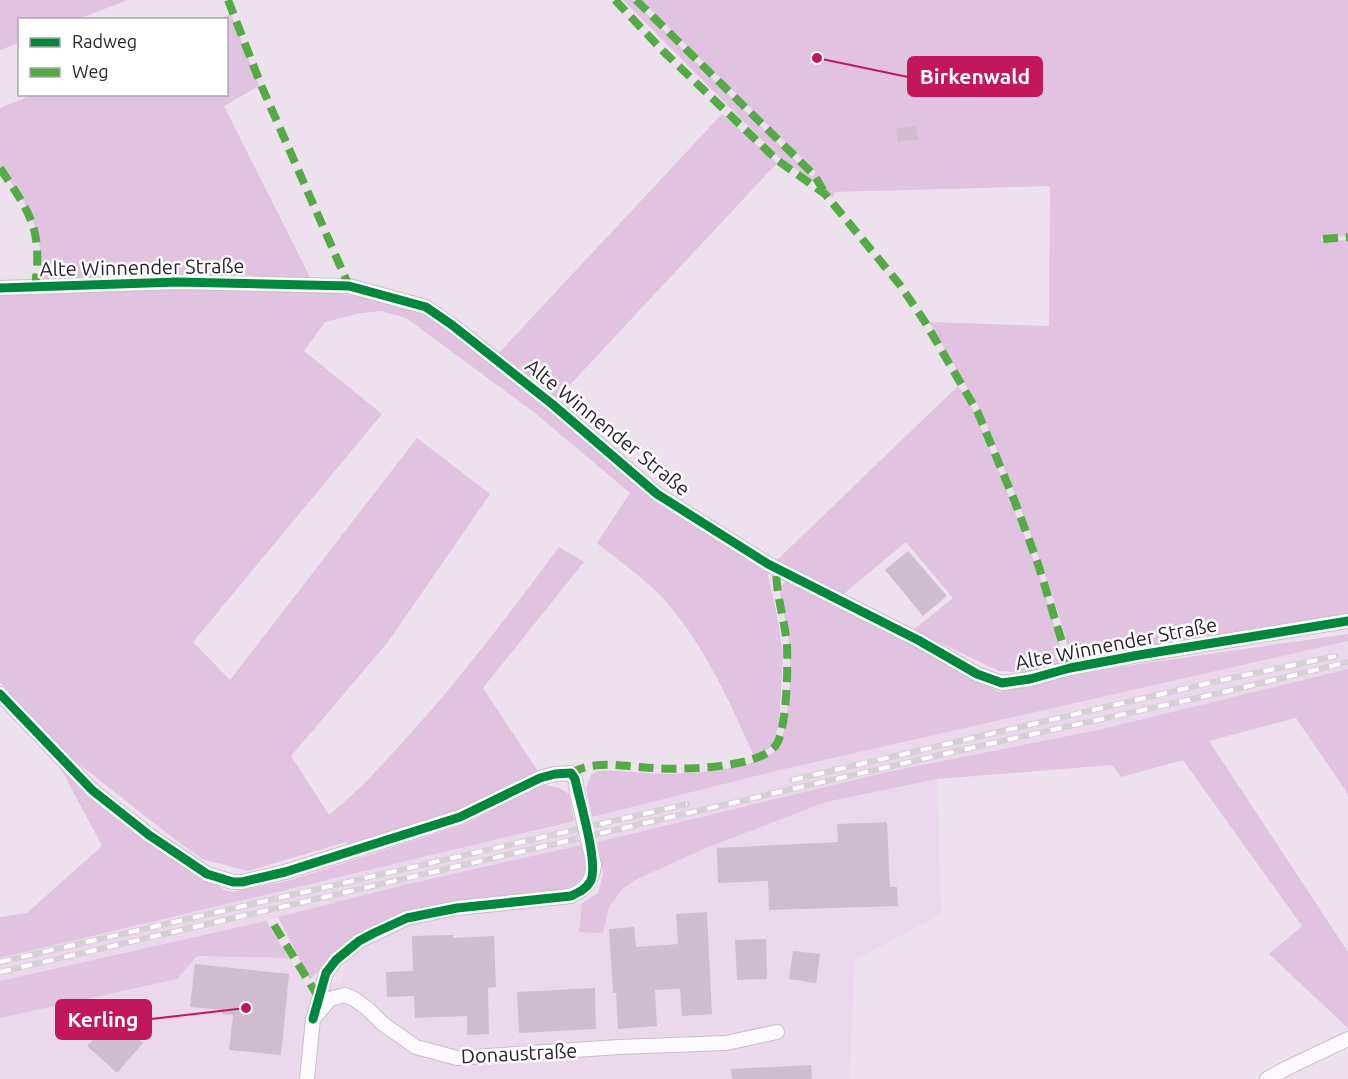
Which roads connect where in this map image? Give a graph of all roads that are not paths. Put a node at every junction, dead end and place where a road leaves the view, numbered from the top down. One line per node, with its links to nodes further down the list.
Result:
1 (0, 288): 2 (street, Alte Winnender Straße)
2 (1348, 621)
3 (0, 694): 4 (street, bridge)
4 (313, 1019): 5 (street, Donaustraße); 7 (street)
5 (777, 1032)
6 (1348, 1039): 8 (street)
7 (307, 1079)
8 (1267, 1079)

